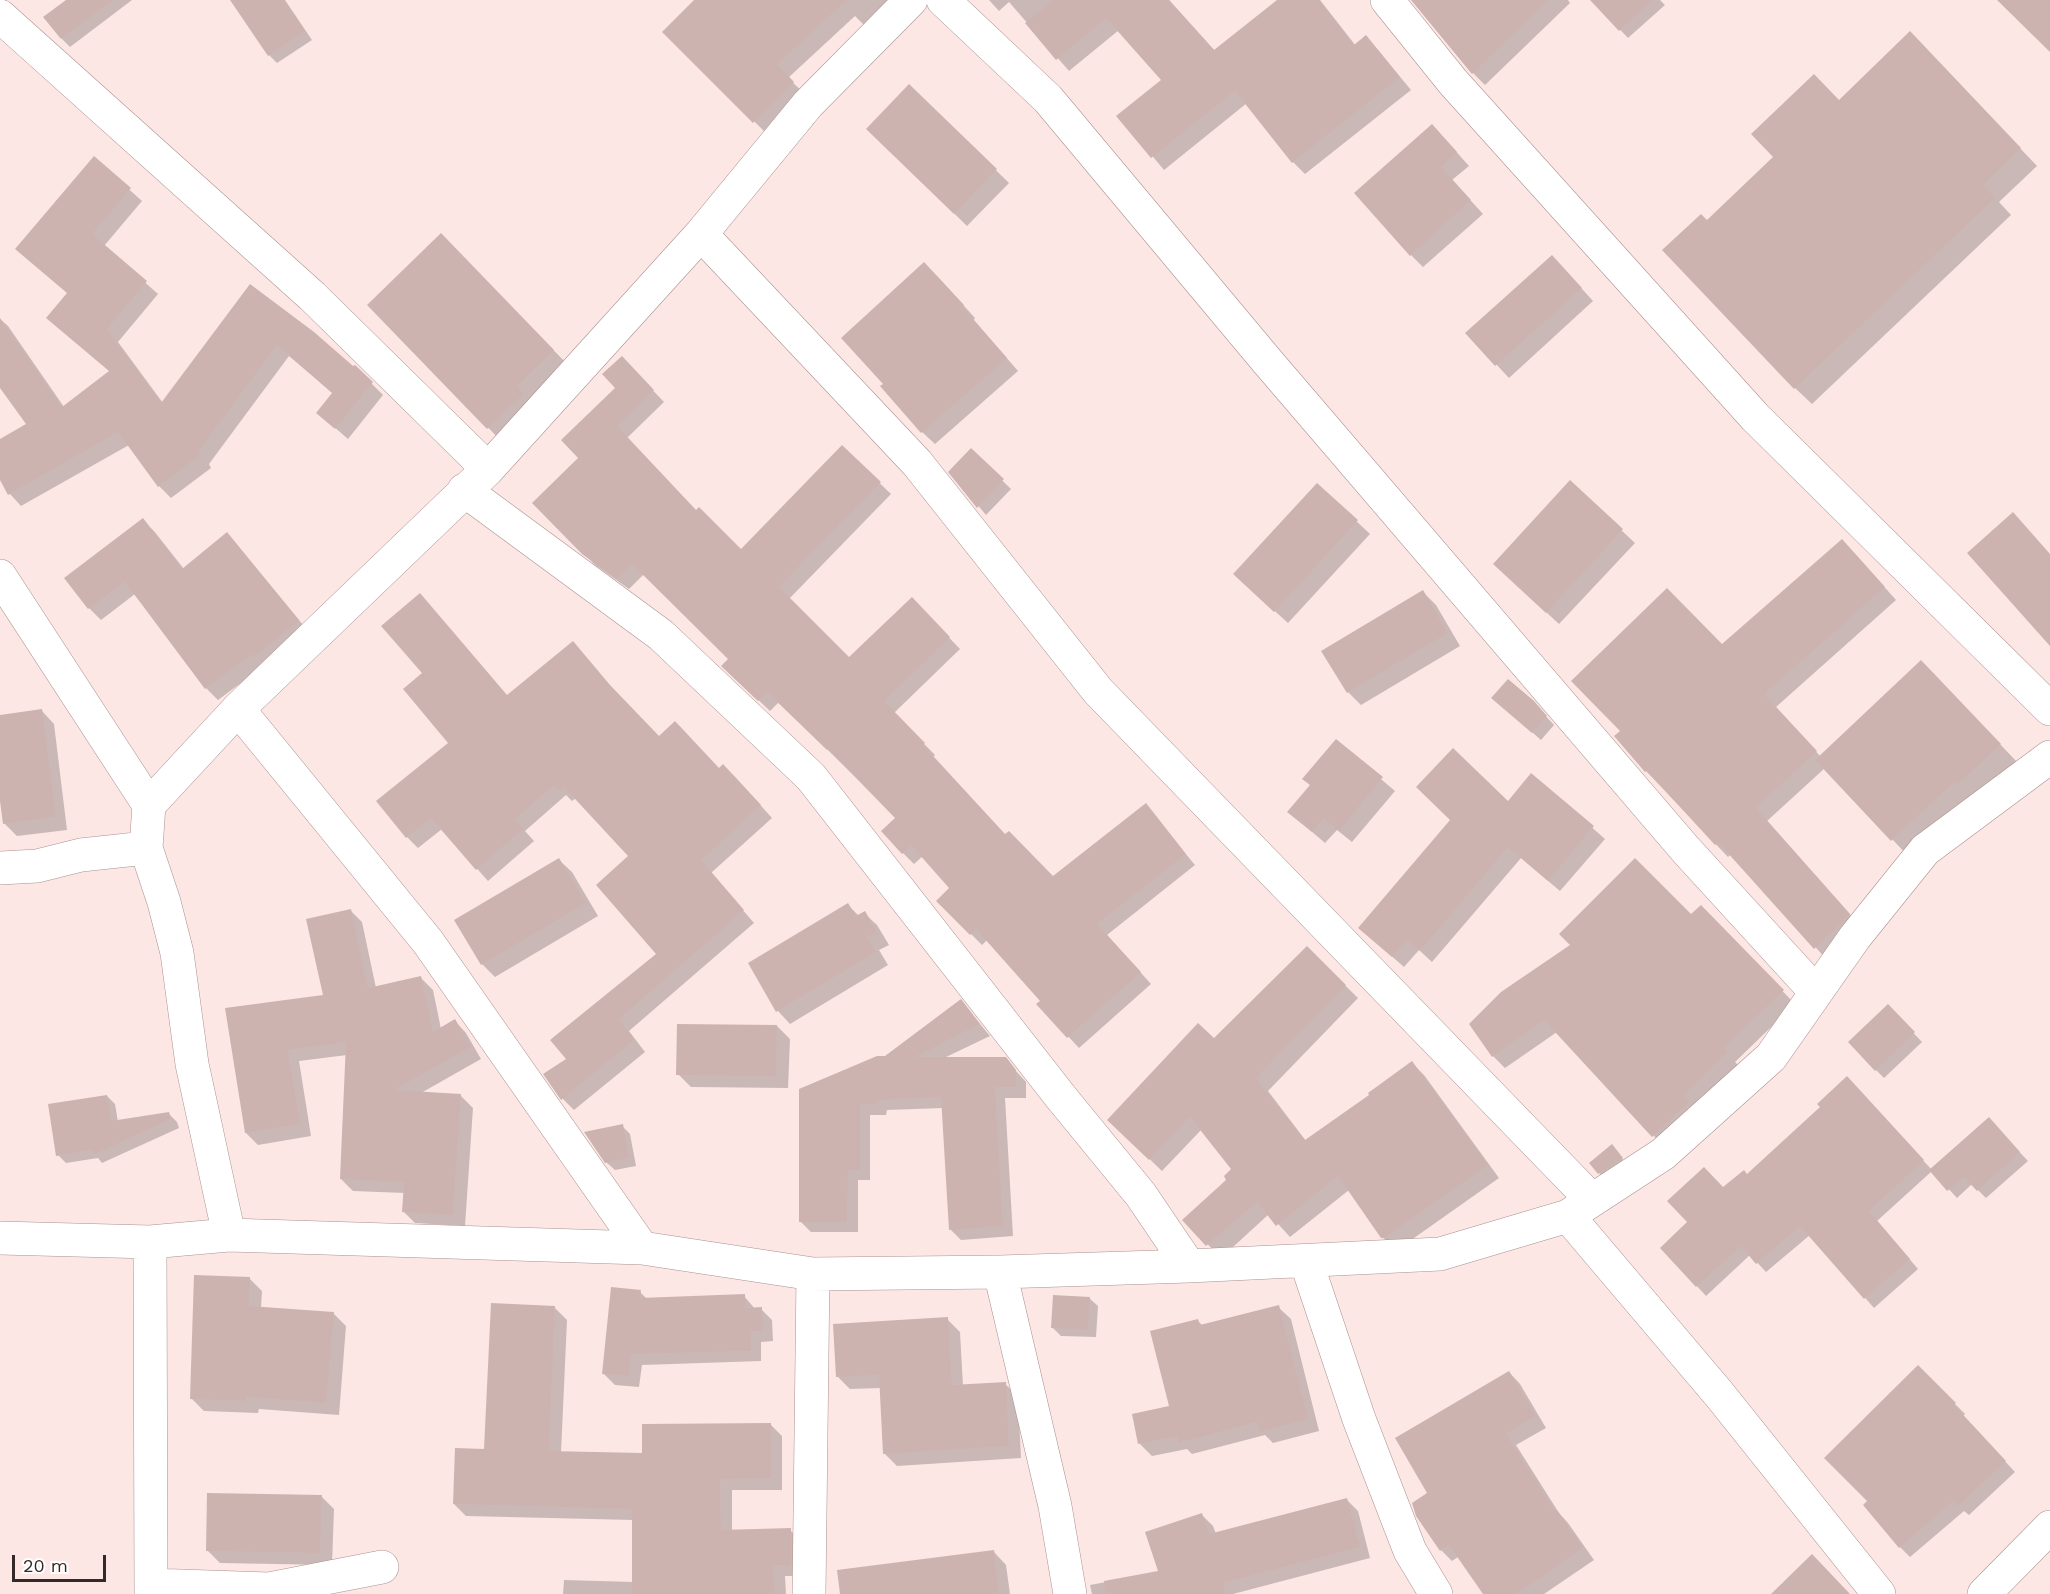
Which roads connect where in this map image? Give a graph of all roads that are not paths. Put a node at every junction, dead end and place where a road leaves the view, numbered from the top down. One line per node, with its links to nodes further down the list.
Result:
1 (911, 0): 5 (street)
2 (943, 0): 14 (street)
3 (1387, 0): 9 (street)
4 (0, 16): 6 (street)
5 (701, 234): 6 (street); 15 (street)
6 (476, 480): 8 (street); 21 (street)
7 (0, 576): 11 (street)
8 (238, 709): 11 (street); 19 (street)
9 (2050, 709)
10 (2050, 757): 14 (street)
11 (149, 805): 12 (street)
12 (146, 849): 13 (street); 16 (street)
13 (0, 868)
14 (1816, 992): 15 (street)
15 (1580, 1208): 20 (street); 30 (street)
16 (229, 1235): 18 (street); 19 (street)
17 (0, 1238): 18 (street)
18 (150, 1242): 26 (street)
19 (642, 1248): 23 (street)
20 (1306, 1261): 21 (street); 29 (street)
21 (1190, 1266): 22 (street)
22 (1000, 1272): 23 (street); 28 (street)
23 (813, 1274): 27 (street)
24 (2050, 1527): 31 (street)
25 (382, 1567): 26 (street)
26 (151, 1589)
27 (809, 1594)
28 (1070, 1594)
29 (1436, 1594)
30 (1879, 1594)
31 (1984, 1594)

